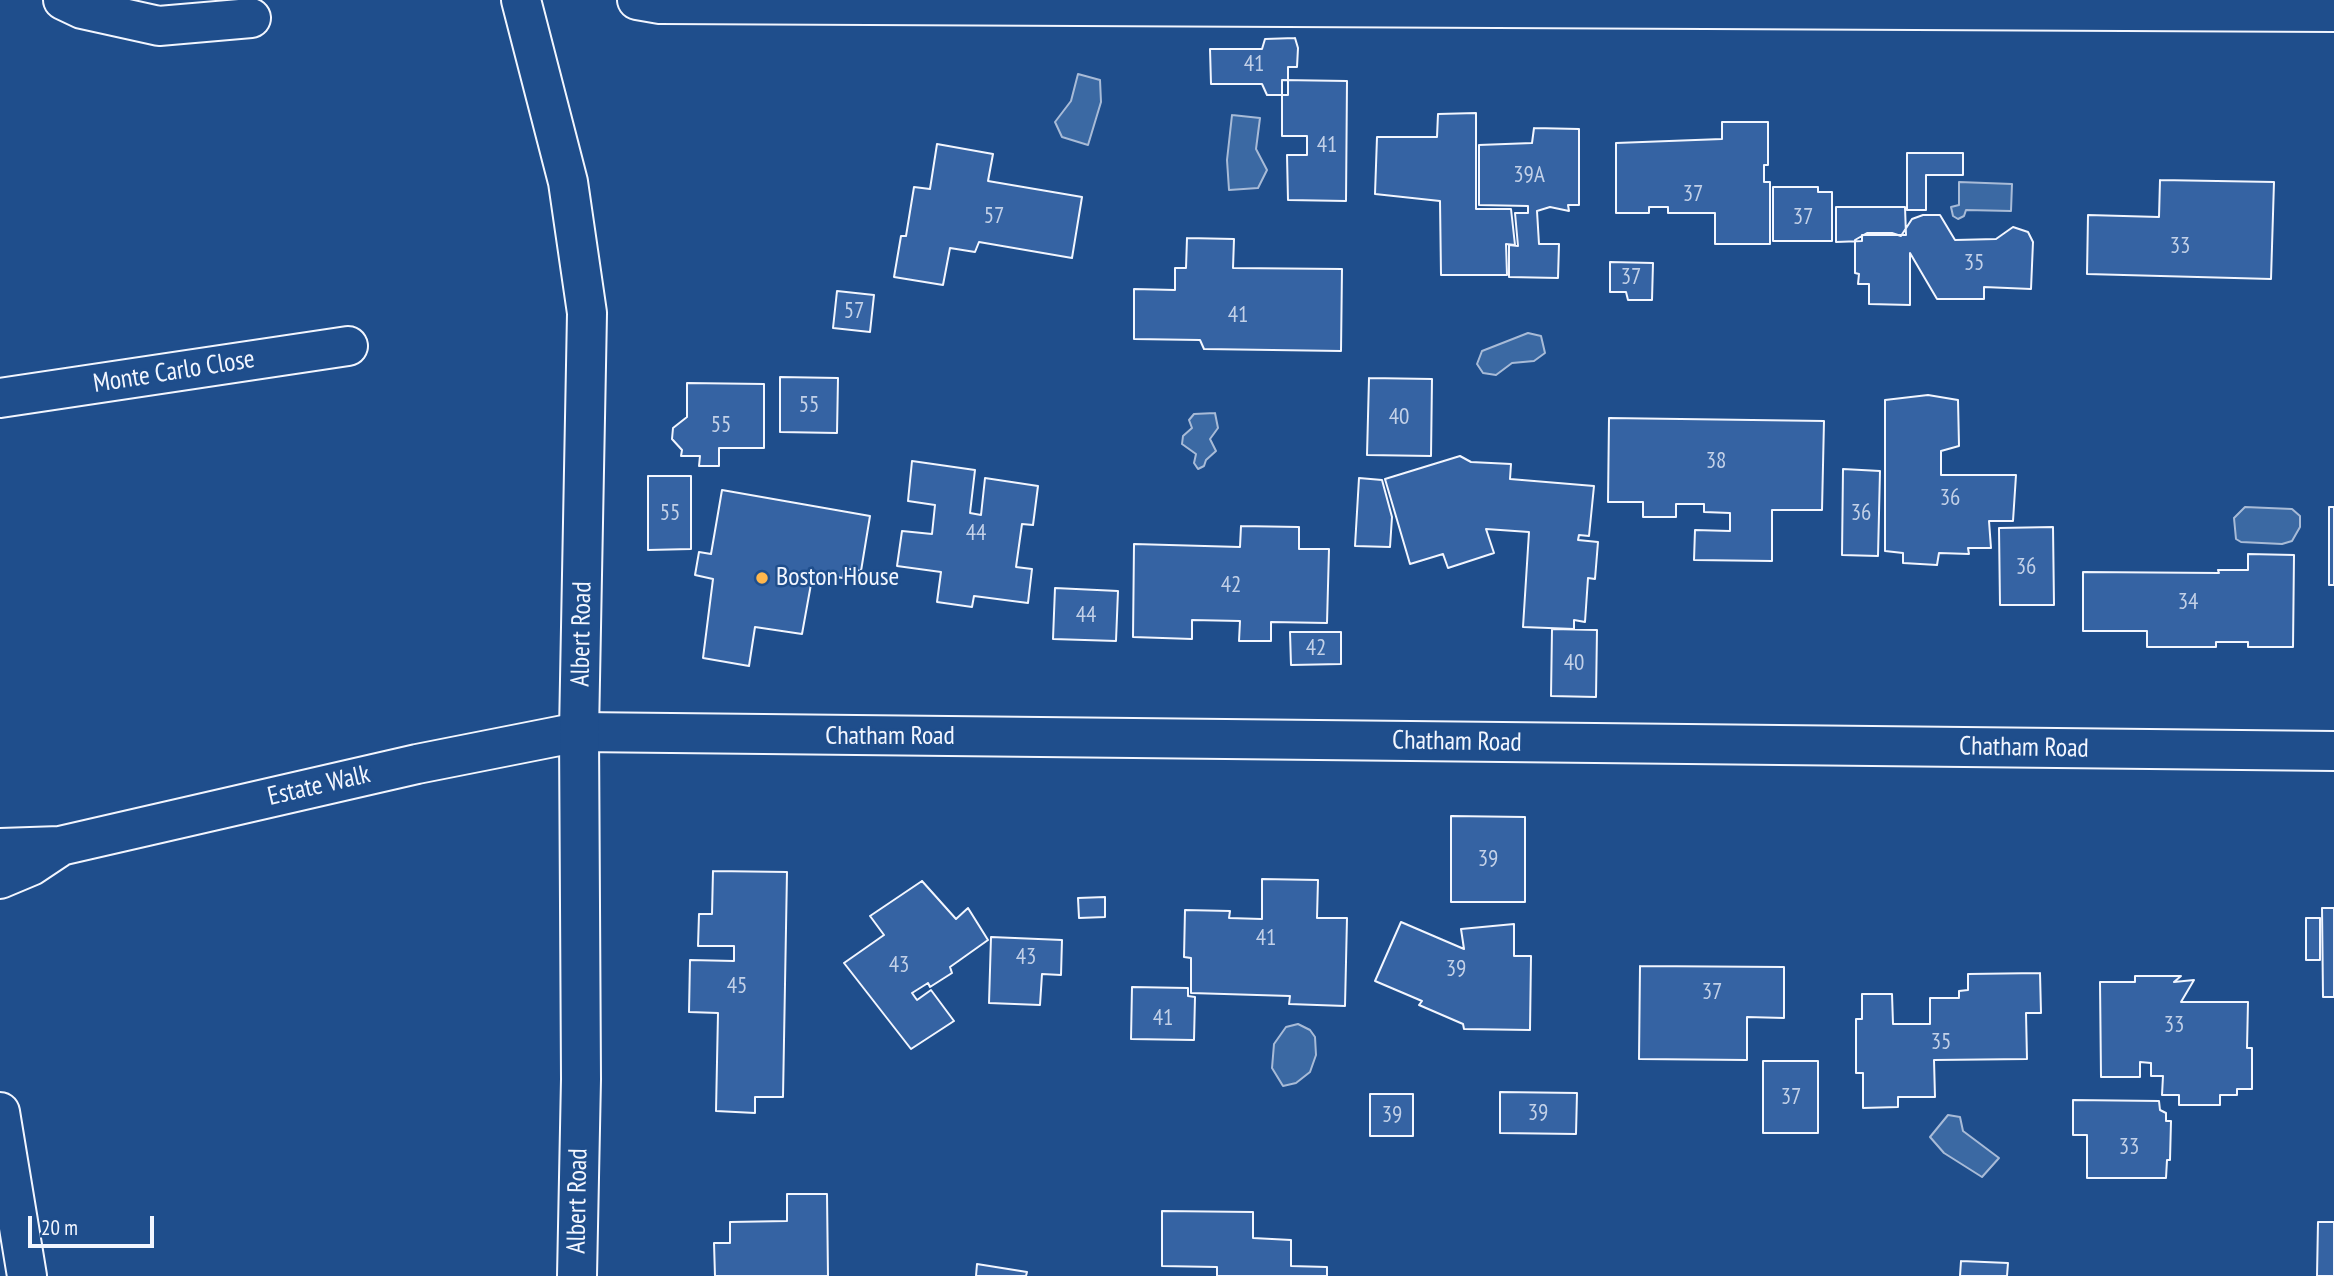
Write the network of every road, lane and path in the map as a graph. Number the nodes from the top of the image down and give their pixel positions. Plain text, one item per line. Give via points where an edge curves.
1 (63, 0) edge
2 (521, 0) edge
3 (637, 0) edge
4 (2334, 12) edge
5 (251, 18) dead end
6 (348, 346) dead end
7 (0, 398) edge
8 (579, 732) junction
9 (2334, 751) edge
10 (60, 846) junction
11 (0, 848) edge
12 (0, 879) edge
13 (0, 1112) edge
14 (27, 1276) edge
15 (577, 1276) edge

1 - 5 street via 82,9 159,26
2 - 8 street, Albert Road via 568,182 587,313
3 - 4 street via 660,4
6 - 7 street, Monte Carlo Close
8 - 9 street, Chatham Road
8 - 10 street, Estate Walk via 417,764
8 - 15 street, Albert Road
10 - 11 street, Estate Walk
10 - 12 street, Estate Walk via 31,866
13 - 14 street

